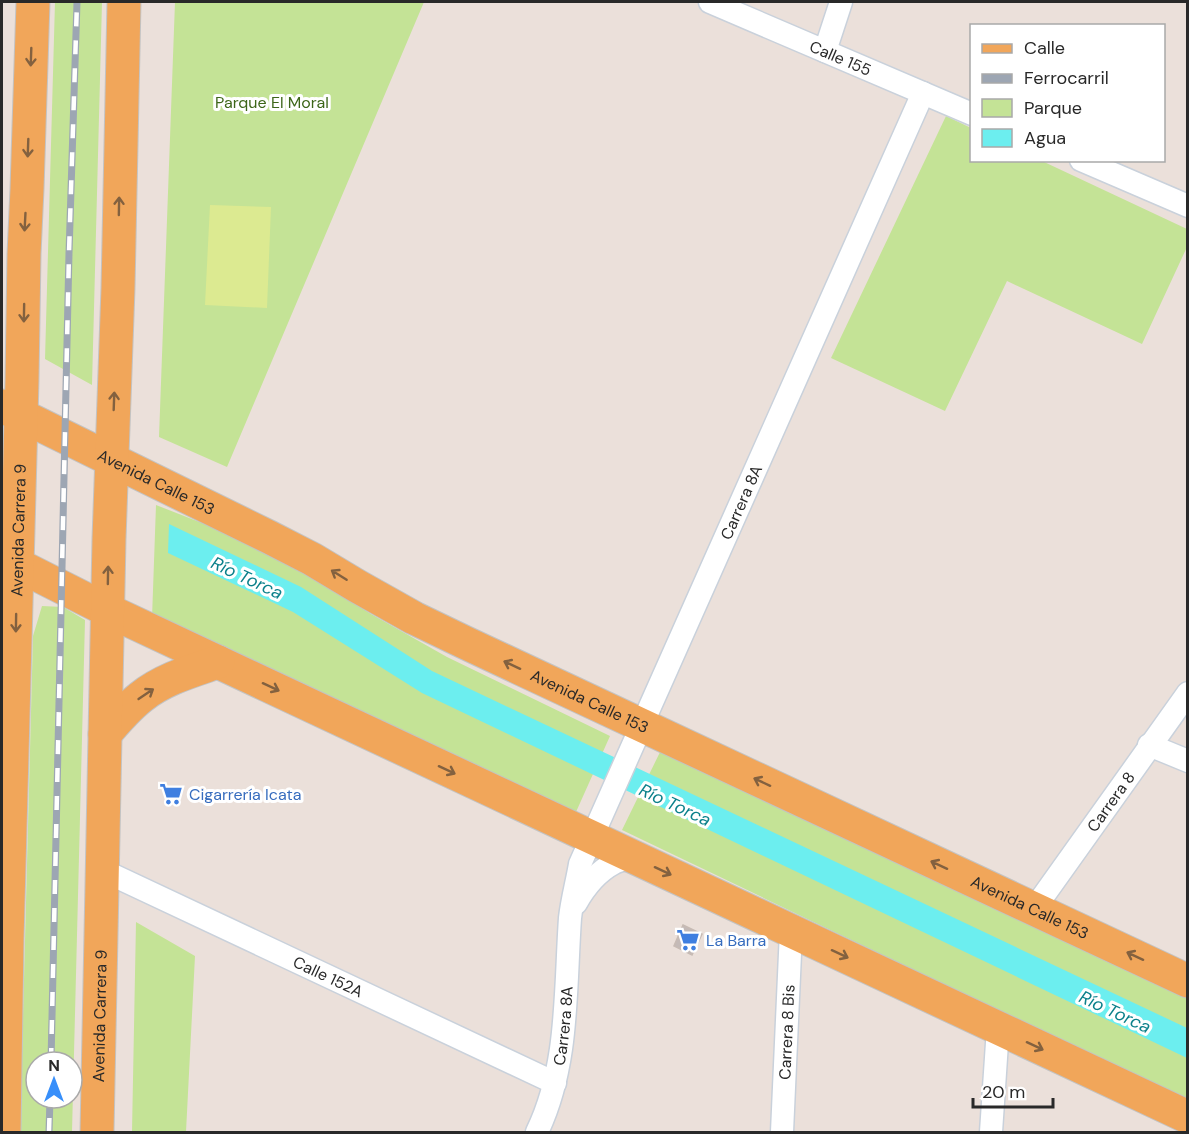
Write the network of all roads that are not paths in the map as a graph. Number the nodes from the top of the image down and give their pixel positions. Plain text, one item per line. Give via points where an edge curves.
1 (33, 2) edge
2 (124, 2) edge
3 (710, 2) edge
4 (841, 2) edge
5 (825, 51) junction
6 (923, 93) junction
7 (970, 113) edge
8 (1086, 162) edge
9 (1188, 206) edge
10 (24, 254) junction
11 (2, 285) edge
12 (14, 420) edge
13 (111, 472) junction
14 (9, 561) edge
15 (107, 610) junction
16 (218, 662) junction
17 (2, 671) edge
18 (1188, 693) edge
19 (14, 715) junction
20 (105, 734) junction
21 (636, 737) junction
22 (1149, 745) junction
23 (1188, 761) edge
24 (591, 837) junction
25 (633, 857) junction
26 (102, 870) junction
27 (1034, 909) junction
28 (570, 915) junction
29 (790, 931) junction
30 (4, 951) edge
31 (1188, 981) edge
32 (998, 1029) junction
33 (555, 1083) junction
34 (3, 1093) edge
35 (1188, 1118) edge
36 (4, 1132) edge
37 (98, 1132) edge
38 (537, 1132) edge
39 (782, 1132) edge
40 (991, 1132) edge

1 -> 10 main road, Avenida Carrera 9
13 -> 2 main road, Avenida Carrera 9
3 - 5 street, Calle 155
4 - 5 street
5 - 6 street, Calle 155
6 - 7 street, Calle 155
6 - 21 street, Carrera 8A
8 - 9 street
10 - 11 main road
10 -> 12 main road, Avenida Carrera 9
12 - 13 main road, Avenida Calle 153
12 - 14 main road, Avenida Carrera 9 via 19,494
15 -> 13 main road, Avenida Carrera 9
21 -> 13 main road, Avenida Calle 153 via 301,553
14 - 15 main road
14 -> 19 main road, Avenida Carrera 9
15 - 16 main road
15 - 20 main road, Avenida Carrera 9
20 -> 16 main road via 142,695 164,682
16 -> 24 main road
17 - 19 main road
18 - 22 street, Carrera 8
19 - 30 main road, Avenida Carrera 9
20 - 26 main road, Avenida Carrera 9
21 - 24 street, Carrera 8A
27 -> 21 main road, Avenida Calle 153
22 - 23 street
22 - 27 street, Carrera 8
24 - 25 main road
24 - 28 street, Carrera 8A via 580,864
25 - 28 street, Carrera 8A via 614,863 593,878
25 -> 29 main road
26 - 33 street, Calle 152A
26 - 37 main road, Avenida Carrera 9
31 -> 27 main road, Avenida Calle 153
28 - 33 street, Carrera 8A via 563,1042
29 -> 32 main road
29 - 39 street, Carrera 8 Bis
30 - 34 main road, Avenida Carrera 9
32 -> 35 main road
32 - 40 street
33 - 38 street, Carrera 8A
34 - 36 main road, Avenida Carrera 9

